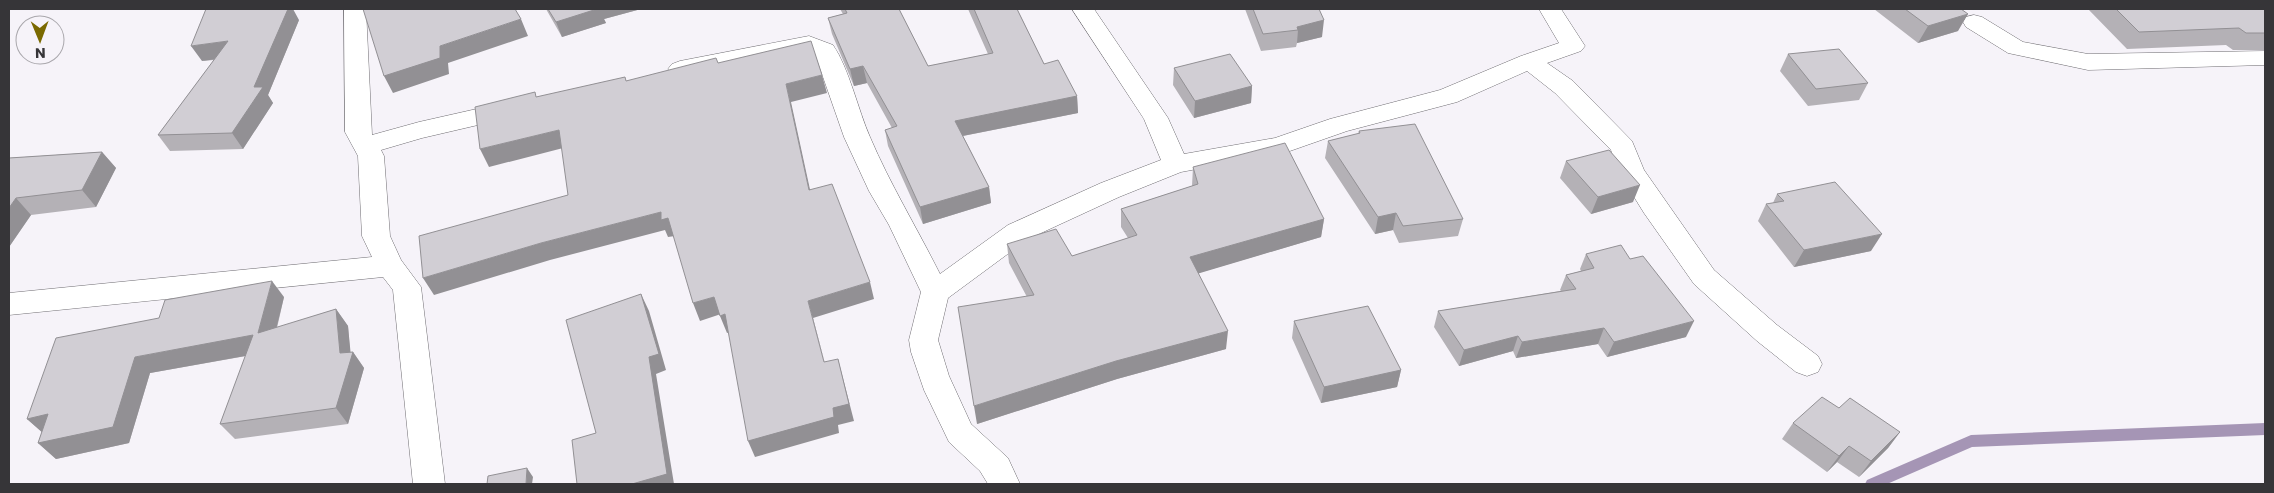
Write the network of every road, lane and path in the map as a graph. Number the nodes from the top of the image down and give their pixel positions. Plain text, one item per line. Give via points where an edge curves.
1 (355, 9) edge
2 (1083, 9) edge
3 (1550, 9) edge
4 (1974, 22) dead end
5 (2265, 58) edge
6 (1529, 61) junction
7 (656, 74) edge
8 (535, 103) edge
9 (365, 146) junction
10 (1176, 164) junction
11 (390, 266) junction
12 (935, 292) junction
13 (9, 304) edge
14 (1807, 364) dead end
15 (429, 484) edge
16 (1004, 484) edge

1 - 9 street via 358,132
2 - 10 street via 1156,118
3 - 6 street via 1573,46
4 - 5 street via 2016,48 2088,62
6 - 10 street via 1448,96 1339,125 1278,146
6 - 14 street via 1564,87 1623,147 1631,171 1704,277
7 - 12 street via 809,43 826,50 857,137
8 - 9 street
9 - 11 street via 371,156 376,236
10 - 12 street via 1018,232
11 - 13 street
11 - 15 street via 407,287
12 - 16 street via 923,343 940,391 960,433 986,455

